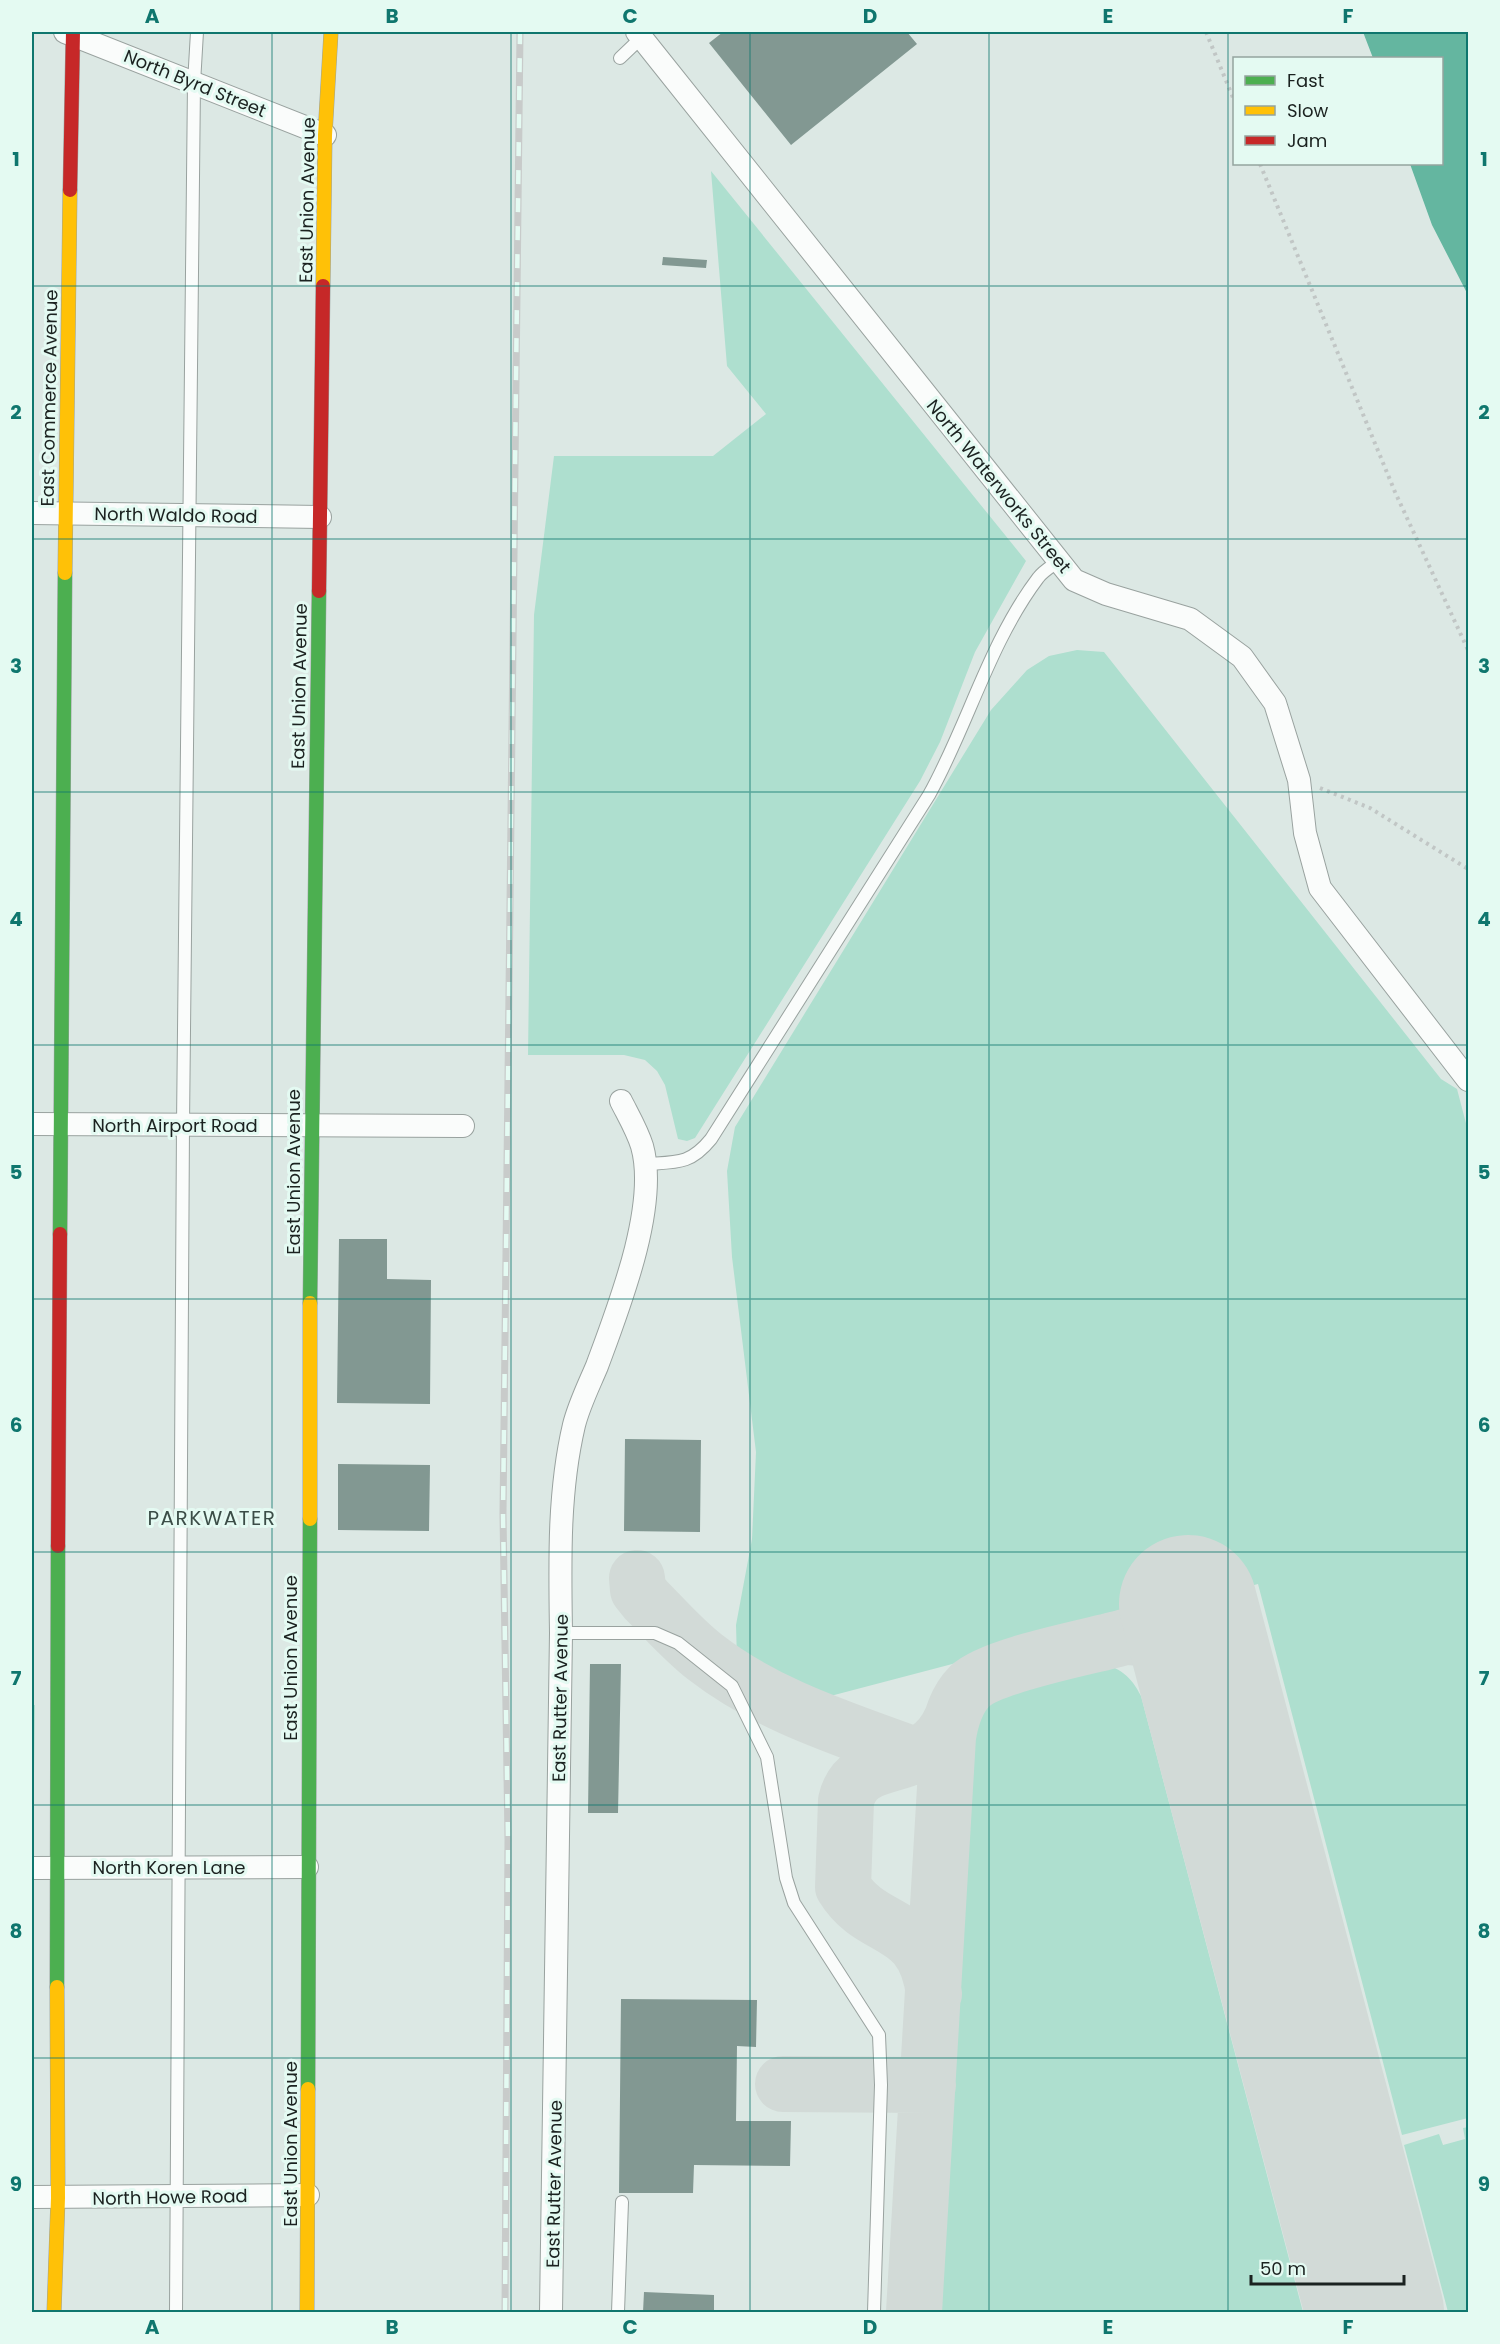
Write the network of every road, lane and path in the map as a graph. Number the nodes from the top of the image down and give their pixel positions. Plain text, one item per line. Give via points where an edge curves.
1 (70, 32) edge
2 (197, 32) edge
3 (331, 32) edge
4 (1206, 32) edge
5 (640, 34) edge
6 (620, 58) dead end
7 (194, 82) junction
8 (1233, 98) edge
9 (325, 135) junction
10 (1260, 165) edge
11 (32, 513) edge
12 (65, 513) junction
13 (189, 515) junction
14 (320, 516) junction
15 (1059, 561) junction
16 (1468, 650) edge
17 (1299, 780) junction
18 (1468, 869) edge
19 (1468, 1080) edge
20 (621, 1101) dead end
21 (32, 1124) edge
22 (61, 1124) junction
23 (183, 1125) junction
24 (311, 1125) junction
25 (463, 1126) dead end
26 (645, 1164) junction
27 (561, 1633) junction
28 (181, 1867) junction
29 (307, 1867) junction
30 (32, 1868) edge
31 (56, 1868) junction
32 (308, 2195) junction
33 (32, 2197) edge
34 (177, 2197) junction
35 (58, 2198) junction
36 (622, 2202) dead end
37 (54, 2313) edge
38 (176, 2313) edge
39 (307, 2313) edge
40 (551, 2313) edge
41 (618, 2313) edge
42 (874, 2313) edge

1 - 7 street, North Byrd Street
1 - 12 street, East Commerce Avenue
2 - 7 lane
3 - 9 street, East Union Avenue
4 - 8 path
5 - 6 lane
5 - 15 street, North Waterworks Street
7 - 9 street, North Byrd Street
7 - 13 lane
9 - 14 street, East Union Avenue
10 - 16 path via 1395,492
11 - 12 street, North Waldo Road
12 - 13 street, North Waldo Road
12 - 22 street, East Commerce Avenue
13 - 14 street, North Waldo Road
13 - 23 lane
14 - 24 street, East Union Avenue
15 - 17 street, North Waterworks Street via 1074,580 1106,594 1191,619 1242,657 1275,703
15 - 26 lane via 1033,586 994,655 929,795 711,1139 697,1155 684,1161
17 - 18 path via 1370,808
17 - 19 street, North Waterworks Street via 1305,833 1320,888
20 - 26 street, East Rutter Avenue via 635,1129
21 - 22 street, North Airport Road
22 - 23 street, North Airport Road
22 - 31 street, East Commerce Avenue
23 - 24 street, North Airport Road
23 - 28 lane
24 - 25 street, North Airport Road
24 - 29 street, East Union Avenue
26 - 27 street, East Rutter Avenue via 636,1252 574,1424 560,1531
27 - 40 street, East Rutter Avenue
27 - 42 lane via 656,1634 678,1643 732,1686 767,1757 786,1878 794,1903 879,2035
28 - 29 street, North Koren Lane
28 - 31 street, North Koren Lane
28 - 34 lane
29 - 32 street, East Union Avenue
30 - 31 street, North Koren Lane
31 - 35 street, East Commerce Avenue
32 - 34 street, North Howe Road
32 - 39 street, East Union Avenue
33 - 35 street, North Howe Road
34 - 35 street, North Howe Road
34 - 38 lane
35 - 37 street, East Commerce Avenue
36 - 41 lane

